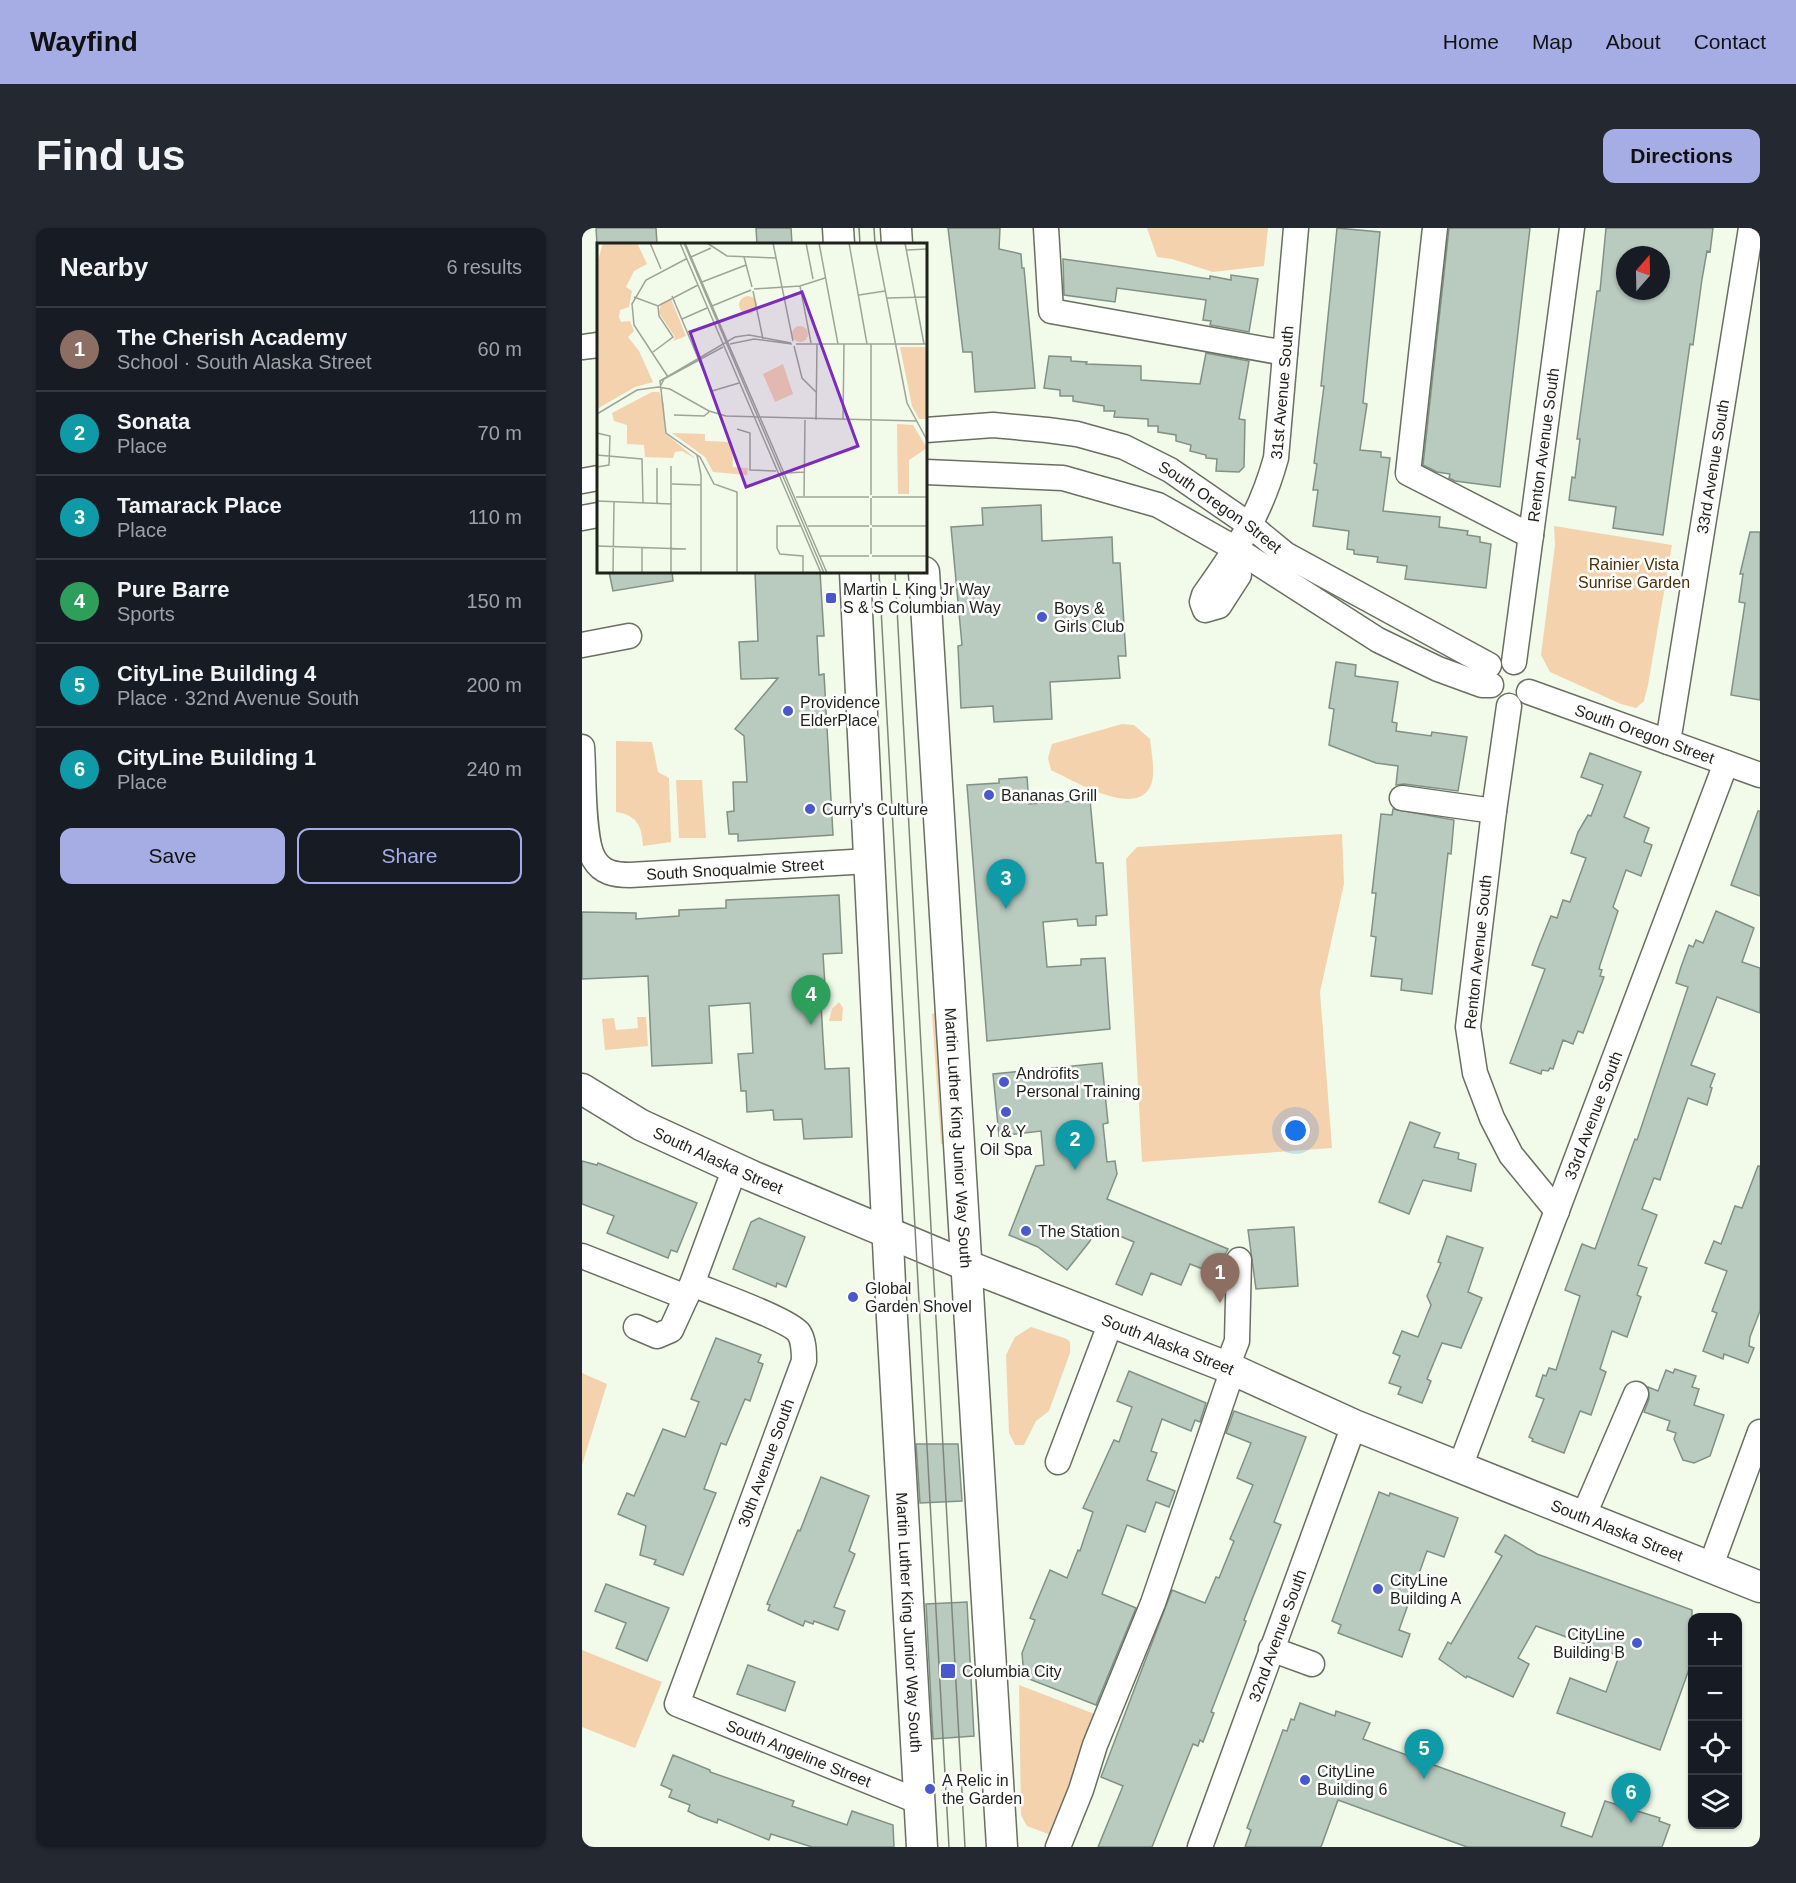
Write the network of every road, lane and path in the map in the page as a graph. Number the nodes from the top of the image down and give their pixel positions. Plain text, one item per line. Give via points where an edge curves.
1 (838, 228) edge
2 (896, 228) edge
3 (1046, 228) edge
4 (1296, 228) edge
5 (1435, 228) edge
6 (1572, 228) edge
7 (1751, 228) edge
8 (839, 243) edge
9 (897, 243) edge
10 (597, 345) edge
11 (582, 347) edge
12 (1285, 353) junction
13 (927, 430) edge
14 (927, 472) edge
15 (597, 478) edge
16 (582, 481) edge
17 (597, 515) edge
18 (582, 518) edge
19 (1251, 526) junction
20 (1531, 536) junction
21 (1236, 549) junction
22 (855, 573) edge
23 (924, 573) edge
24 (629, 636) dead end
25 (582, 645) edge
26 (1514, 662) junction
27 (1490, 675) junction
28 (1529, 692) junction
29 (1509, 706) junction
30 (1668, 742) junction
31 (582, 747) edge
32 (1726, 763) junction
33 (1760, 775) edge
34 (1402, 798) dead end
35 (1494, 811) junction
36 (869, 861) junction
37 (582, 1089) edge
38 (735, 1168) junction
39 (1557, 1211) junction
40 (888, 1232) junction
41 (582, 1256) edge
42 (1239, 1260) dead end
43 (968, 1266) junction
44 (689, 1291) junction
45 (1111, 1322) junction
46 (636, 1327) dead end
47 (1230, 1368) junction
48 (1636, 1394) dead end
49 (1354, 1425) junction
50 (1760, 1432) edge
51 (1058, 1462) dead end
52 (1460, 1467) junction
53 (1583, 1517) junction
54 (1710, 1568) junction
55 (1760, 1587) edge
56 (1271, 1649) junction
57 (1312, 1664) dead end
58 (677, 1704) joint
59 (920, 1802) junction
60 (922, 1847) edge
61 (1002, 1847) edge
62 (1058, 1847) edge
63 (1200, 1847) edge

1 - 8 main road
2 - 9 main road
3 - 12 street via 1051,311
4 - 12 street, 31st Avenue South
5 - 20 street via 1408,472
6 - 20 street, Renton Avenue South
7 - 30 street, 33rd Avenue South
10 - 11 street
12 - 19 street, 31st Avenue South via 1276,458
13 - 19 street, South Oregon Street via 993,425 1077,434 1124,447 1170,470
14 - 21 street, South Oregon Street via 1063,478 1158,505
15 - 16 street
17 - 18 street
19 - 21 street, 31st Avenue South
19 - 27 street, South Oregon Street via 1285,554
20 - 26 street, Renton Avenue South
21 - 27 street, South Oregon Street via 1378,640 1482,685
22 - 36 main road, Martin Luther King Junior Way South
23 - 43 main road, Martin Luther King Junior Way South
24 - 25 street
26 - 27 street via 1500,658
26 - 28 street
27 - 29 street via 1494,696
28 - 29 street via 1523,703
28 - 30 street, South Oregon Street
29 - 35 street, Renton Avenue South
30 - 32 street, South Oregon Street
31 - 36 street, South Snoqualmie Street via 589,850 601,868 611,874
32 - 33 street, South Oregon Street
32 - 39 street, 33rd Avenue South
34 - 35 street
35 - 39 street, Renton Avenue South via 1468,1028 1475,1073 1511,1155
36 - 40 main road, Martin Luther King Junior Way South
37 - 38 main road, South Alaska Street via 641,1125
38 - 40 main road, South Alaska Street
38 - 44 street
39 - 52 street, 33rd Avenue South
40 - 43 main road, South Alaska Street
40 - 59 main road, Martin Luther King Junior Way South
41 - 44 street
42 - 47 street via 1237,1341
43 - 45 main road, South Alaska Street
43 - 61 main road, Martin Luther King Junior Way South
44 - 46 street via 671,1330 657,1335
44 - 58 street, 30th Avenue South via 784,1323 799,1332 804,1361
45 - 47 main road, South Alaska Street
45 - 51 street
47 - 49 main road, South Alaska Street
47 - 62 street via 1153,1603
48 - 53 street
49 - 52 main road, South Alaska Street
49 - 56 street, 32nd Avenue South
50 - 54 street
52 - 53 main road, South Alaska Street
53 - 54 main road, South Alaska Street
54 - 55 main road, South Alaska Street
56 - 57 street
56 - 63 street, 32nd Avenue South
58 - 59 street, South Angeline Street
59 - 60 main road, Martin Luther King Junior Way South

